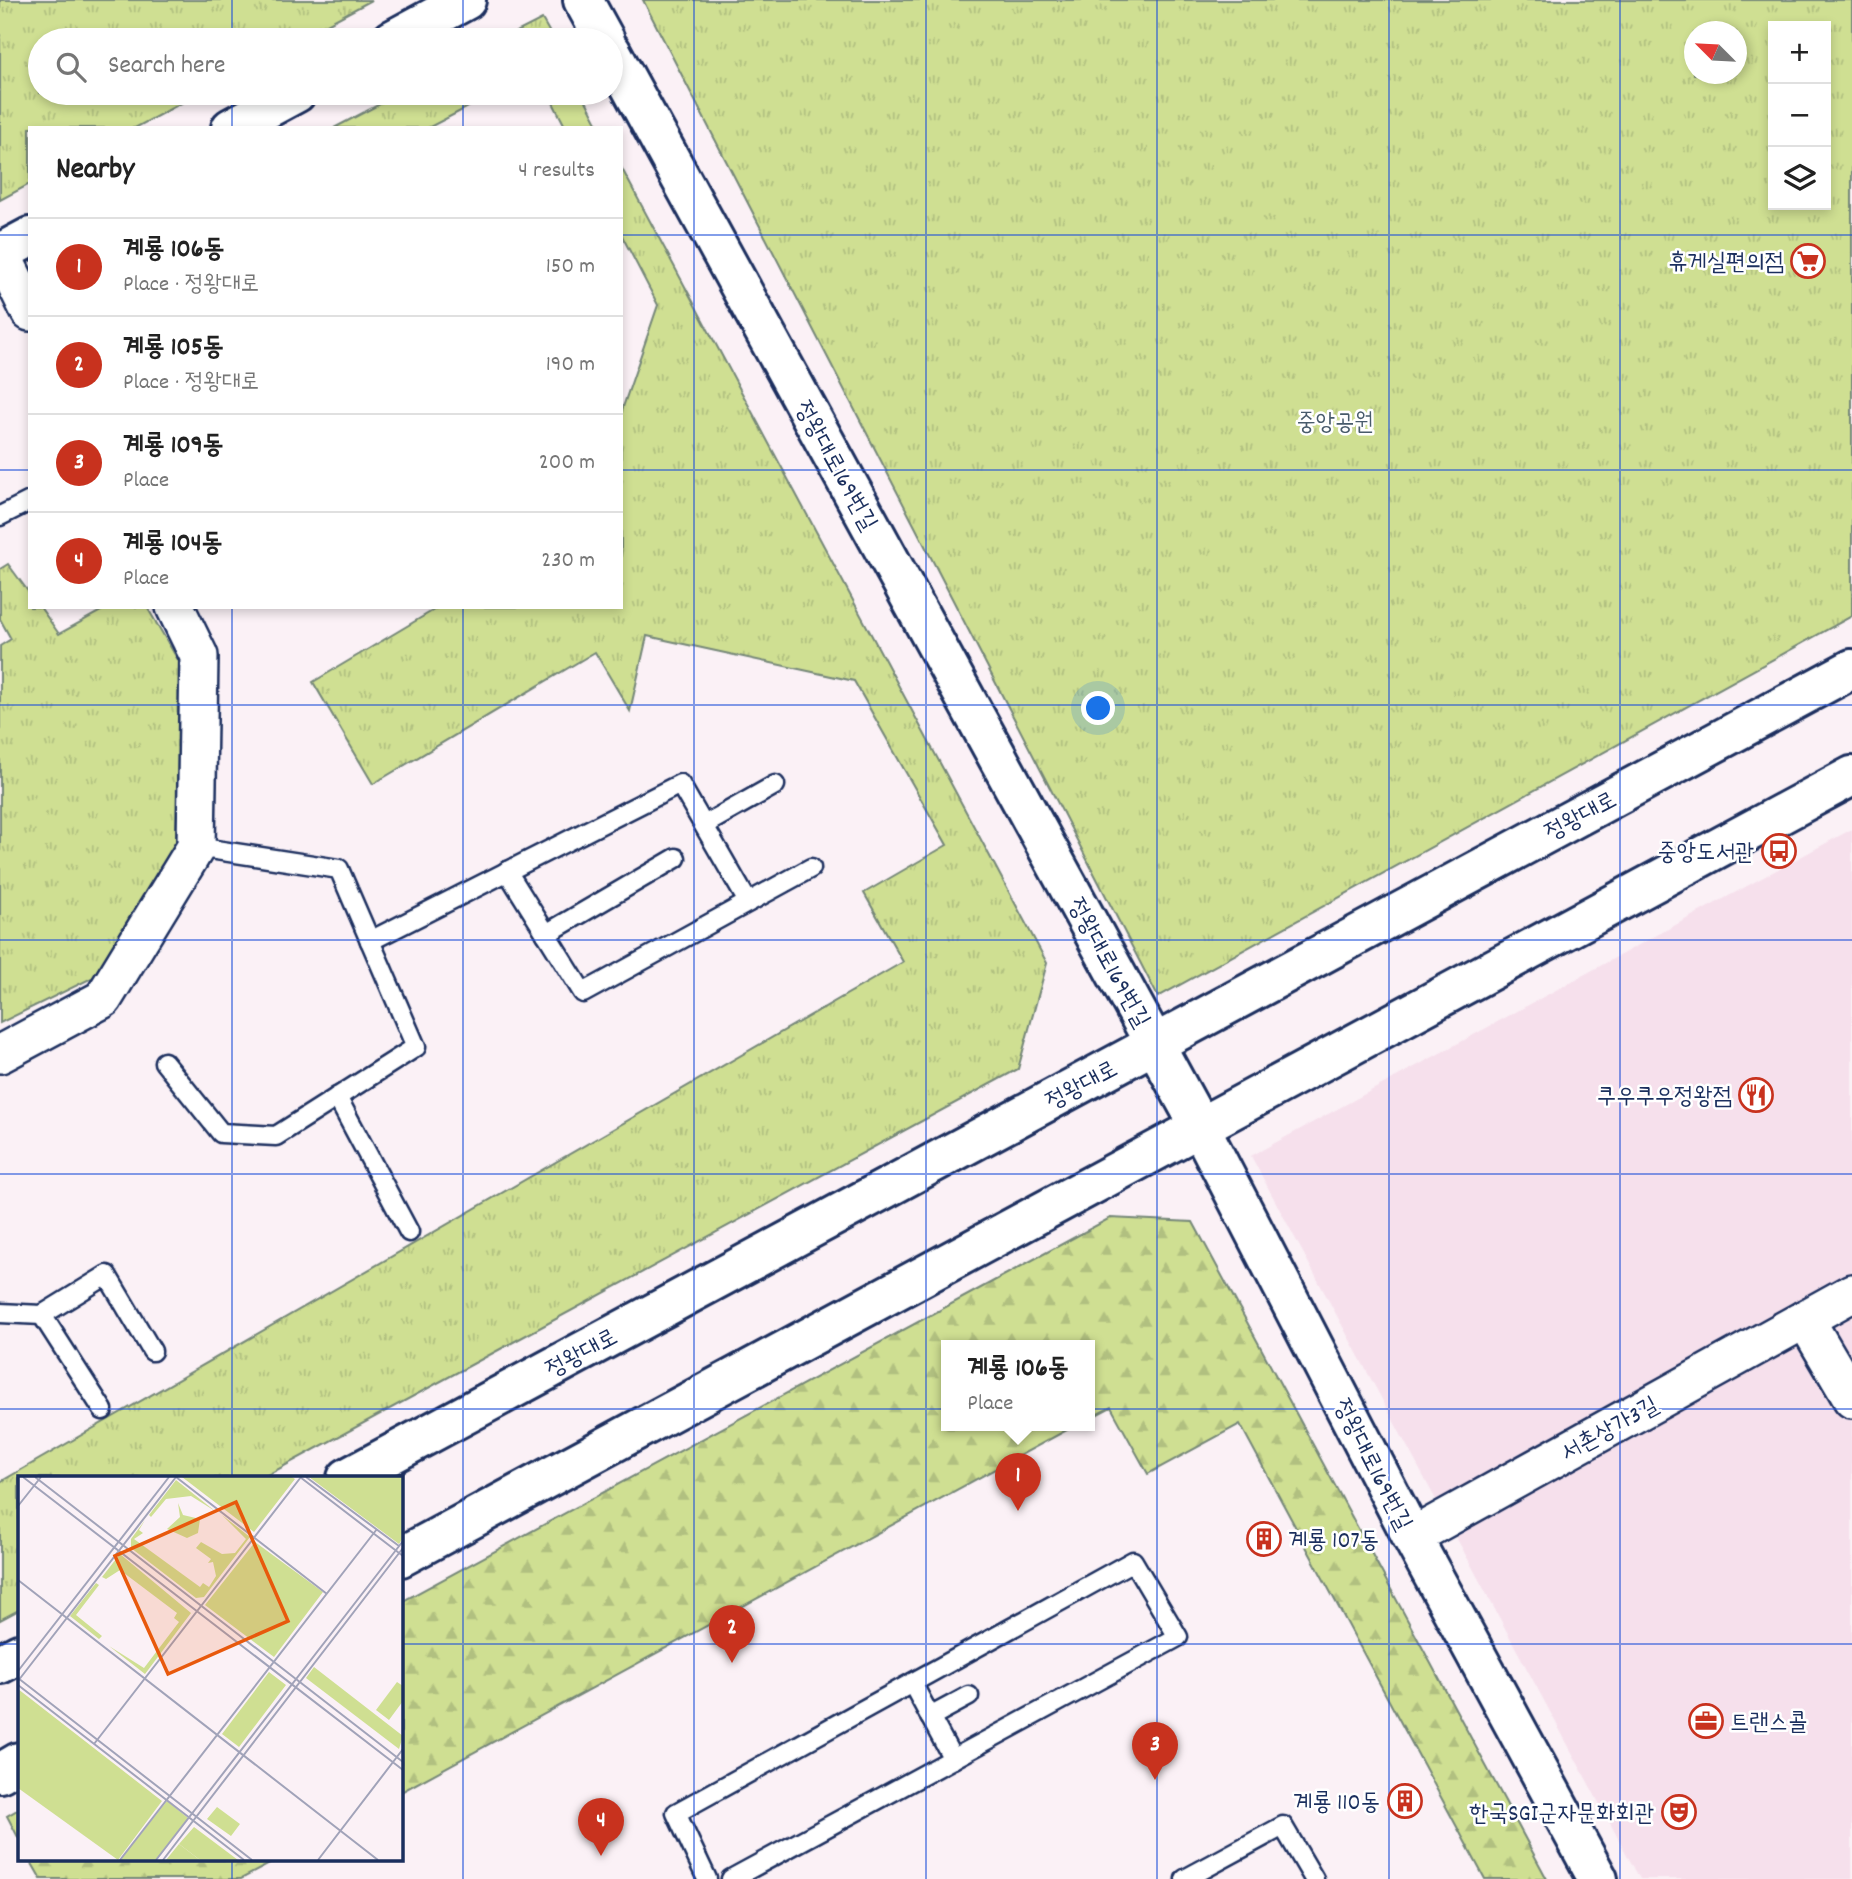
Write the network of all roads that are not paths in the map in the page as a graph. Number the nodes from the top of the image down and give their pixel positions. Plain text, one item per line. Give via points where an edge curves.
1 (467, 0) edge
2 (583, 0) edge
3 (414, 28) edge
4 (598, 28) edge
5 (623, 73) edge
6 (274, 105) edge
7 (235, 126) edge
8 (8, 248) edge
9 (28, 306) edge
10 (28, 502) edge
11 (0, 516) edge
12 (176, 609) edge
13 (1852, 669) edge
14 (1852, 776) edge
15 (775, 785) dead end
16 (704, 825) junction
17 (196, 847) junction
18 (676, 858) dead end
19 (811, 868) dead end
20 (507, 871) junction
21 (748, 902) junction
22 (546, 934) junction
23 (370, 941) junction
24 (1154, 1044) junction
25 (0, 1054) edge
26 (164, 1062) dead end
27 (337, 1097) junction
28 (1199, 1127) junction
29 (409, 1232) dead end
30 (1852, 1293) edge
31 (0, 1312) edge
32 (41, 1315) junction
33 (1805, 1319) junction
34 (152, 1351) dead end
35 (1852, 1399) edge
36 (103, 1410) dead end
37 (350, 1476) edge
38 (1412, 1537) junction
39 (402, 1556) edge
40 (912, 1683) junction
41 (969, 1696) dead end
42 (930, 1717) junction
43 (953, 1759) junction
44 (18, 1763) edge
45 (0, 1773) edge
46 (707, 1879) edge
47 (731, 1879) edge
48 (1185, 1879) edge
49 (1314, 1879) edge
50 (1598, 1879) edge

1 - 3 street
2 - 4 street
5 - 24 street, 정왕대로169번길
6 - 7 street
8 - 9 street
10 - 11 lane
12 - 17 street via 199,656
13 - 24 street, 정왕대로
14 - 28 street
15 - 16 lane
16 - 20 lane via 680,784
16 - 21 lane
17 - 23 lane via 339,869
17 - 25 street via 103,999
18 - 22 lane
19 - 21 lane
20 - 22 lane
20 - 23 lane
21 - 22 lane via 583,993
23 - 27 lane via 416,1047
24 - 28 street, 정왕대로169번길
24 - 37 street, 정왕대로
26 - 27 lane via 221,1133 276,1136
27 - 29 lane
28 - 38 street, 정왕대로169번길
28 - 39 street
30 - 33 street, 서촌상가3길
31 - 32 lane
32 - 34 lane via 107,1275
32 - 36 lane
33 - 35 street
33 - 38 street, 서촌상가3길
38 - 50 street, 정왕대로169번길
40 - 42 lane
40 - 43 lane via 1133,1561 1178,1637
40 - 46 lane via 676,1813
41 - 42 lane
42 - 43 lane
43 - 47 lane
44 - 45 street
48 - 49 lane via 1283,1826

